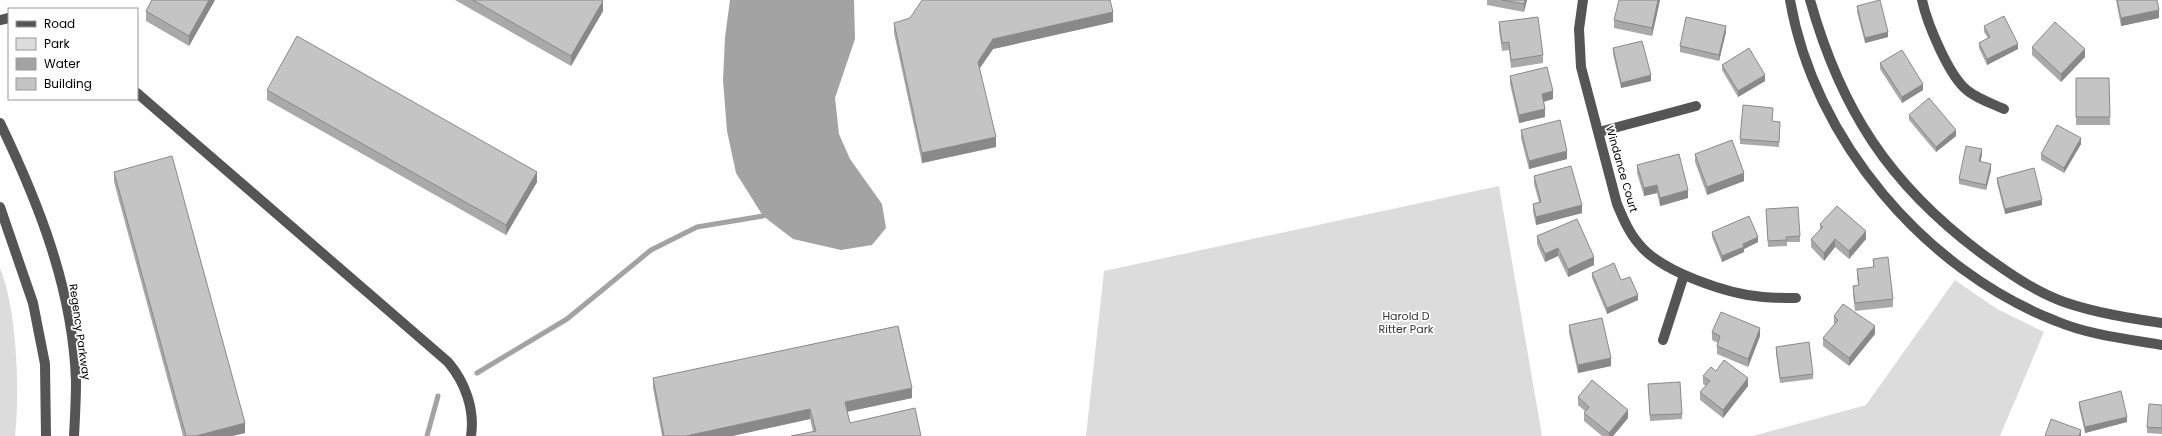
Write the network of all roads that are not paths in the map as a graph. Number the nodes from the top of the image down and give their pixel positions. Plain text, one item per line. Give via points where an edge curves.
1 (1584, 0) edge
2 (1790, 0) edge
3 (1810, 0) edge
4 (1922, 0) edge
5 (138, 94) edge
6 (1696, 106) dead end
7 (2004, 109) dead end
8 (0, 123) edge
9 (1599, 132) junction
10 (0, 207) edge
11 (1684, 275) junction
12 (1796, 298) dead end
13 (2162, 323) edge
14 (1662, 340) dead end
15 (2162, 344) edge
16 (46, 436) edge
17 (74, 436) edge
18 (471, 436) edge

1 - 9 street, Windance Court via 1579,23 1581,67
2 - 15 street via 1799,39 1813,78 1845,142 1888,200 1934,247 1989,289 2057,322 2116,338
3 - 13 street via 1833,71 1858,119 1888,165 1949,229 2018,280 2064,302 2120,317
4 - 7 street via 1931,30 1958,79 1968,91
5 - 18 street via 448,362 468,397 472,414
6 - 9 street
8 - 17 street, Regency Parkway via 46,229 64,293 76,380
9 - 11 street, Windance Court via 1617,204 1632,235 1654,259
10 - 16 street via 34,303 45,364
11 - 12 street, Windance Court via 1736,292 1762,297
11 - 14 street

